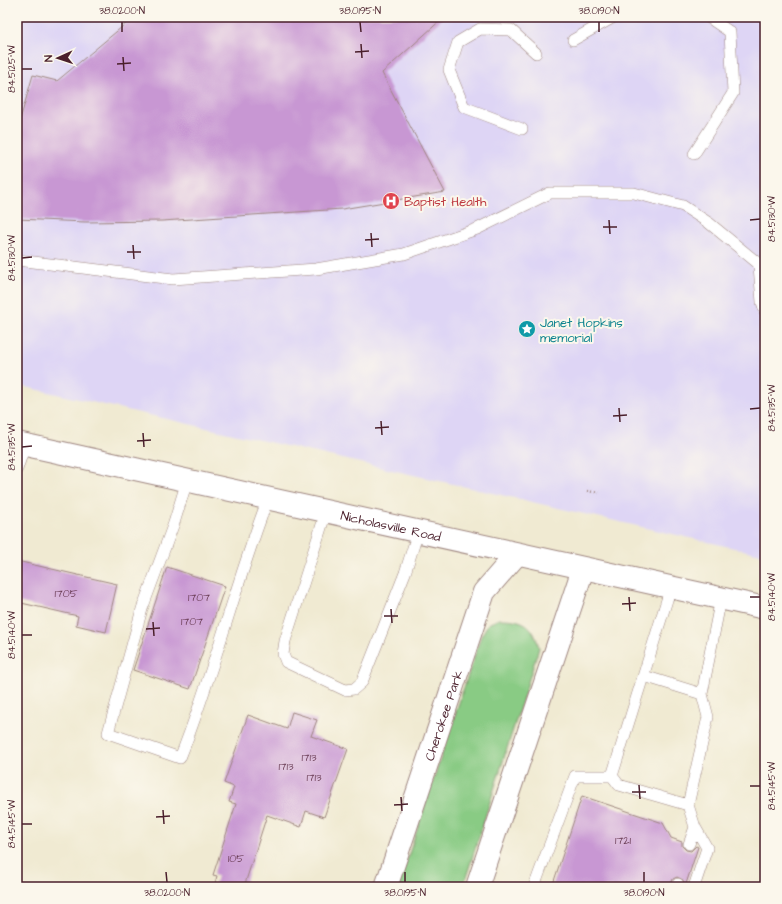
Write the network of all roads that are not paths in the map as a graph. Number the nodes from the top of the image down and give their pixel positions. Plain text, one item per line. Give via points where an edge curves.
1 (614, 17) edge
2 (708, 17) edge
3 (573, 40) dead end
4 (536, 53) dead end
5 (522, 129) dead end
6 (694, 154) dead end
7 (17, 260) edge
8 (762, 268) edge
9 (765, 311) edge
10 (21, 444) edge
11 (17, 469) edge
12 (187, 481) junction
13 (268, 499) junction
14 (326, 512) junction
15 (418, 532) junction
16 (517, 554) junction
17 (583, 569) junction
18 (671, 588) junction
19 (721, 598) junction
20 (765, 608) edge
21 (644, 676) junction
22 (702, 694) junction
23 (612, 776) junction
24 (688, 805) junction
25 (695, 827) junction
26 (689, 844) dead end
27 (386, 887) edge
28 (477, 887) edge
29 (534, 887) edge
30 (694, 887) edge

1 - 3 lane
2 - 6 lane via 730,32 732,93
4 - 5 lane via 511,30 480,29 458,42 449,70 464,107
7 - 8 lane via 173,279 316,269 404,254 477,230 550,193 634,193 683,206 709,223
8 - 9 lane via 762,302
10 - 11 lane
10 - 12 main road, Nicholasville Road
12 - 13 main road, Nicholasville Road
12 - 13 lane via 142,609 108,733 180,758 197,716 252,540
13 - 14 main road, Nicholasville Road
14 - 15 main road, Nicholasville Road
14 - 15 lane via 283,654 286,662 345,690 354,689 362,682 405,573
15 - 16 main road, Nicholasville Road
16 - 17 main road, Nicholasville Road
16 - 27 main road, Cherokee Park via 484,592
17 - 18 main road, Nicholasville Road
17 - 28 main road
18 - 19 main road, Nicholasville Road
18 - 21 lane
19 - 20 main road, Nicholasville Road
19 - 22 lane
21 - 22 lane
21 - 23 lane
22 - 24 lane via 708,716
23 - 24 lane via 619,785
23 - 29 lane via 576,776
24 - 25 lane
25 - 26 lane
25 - 30 lane via 707,848

